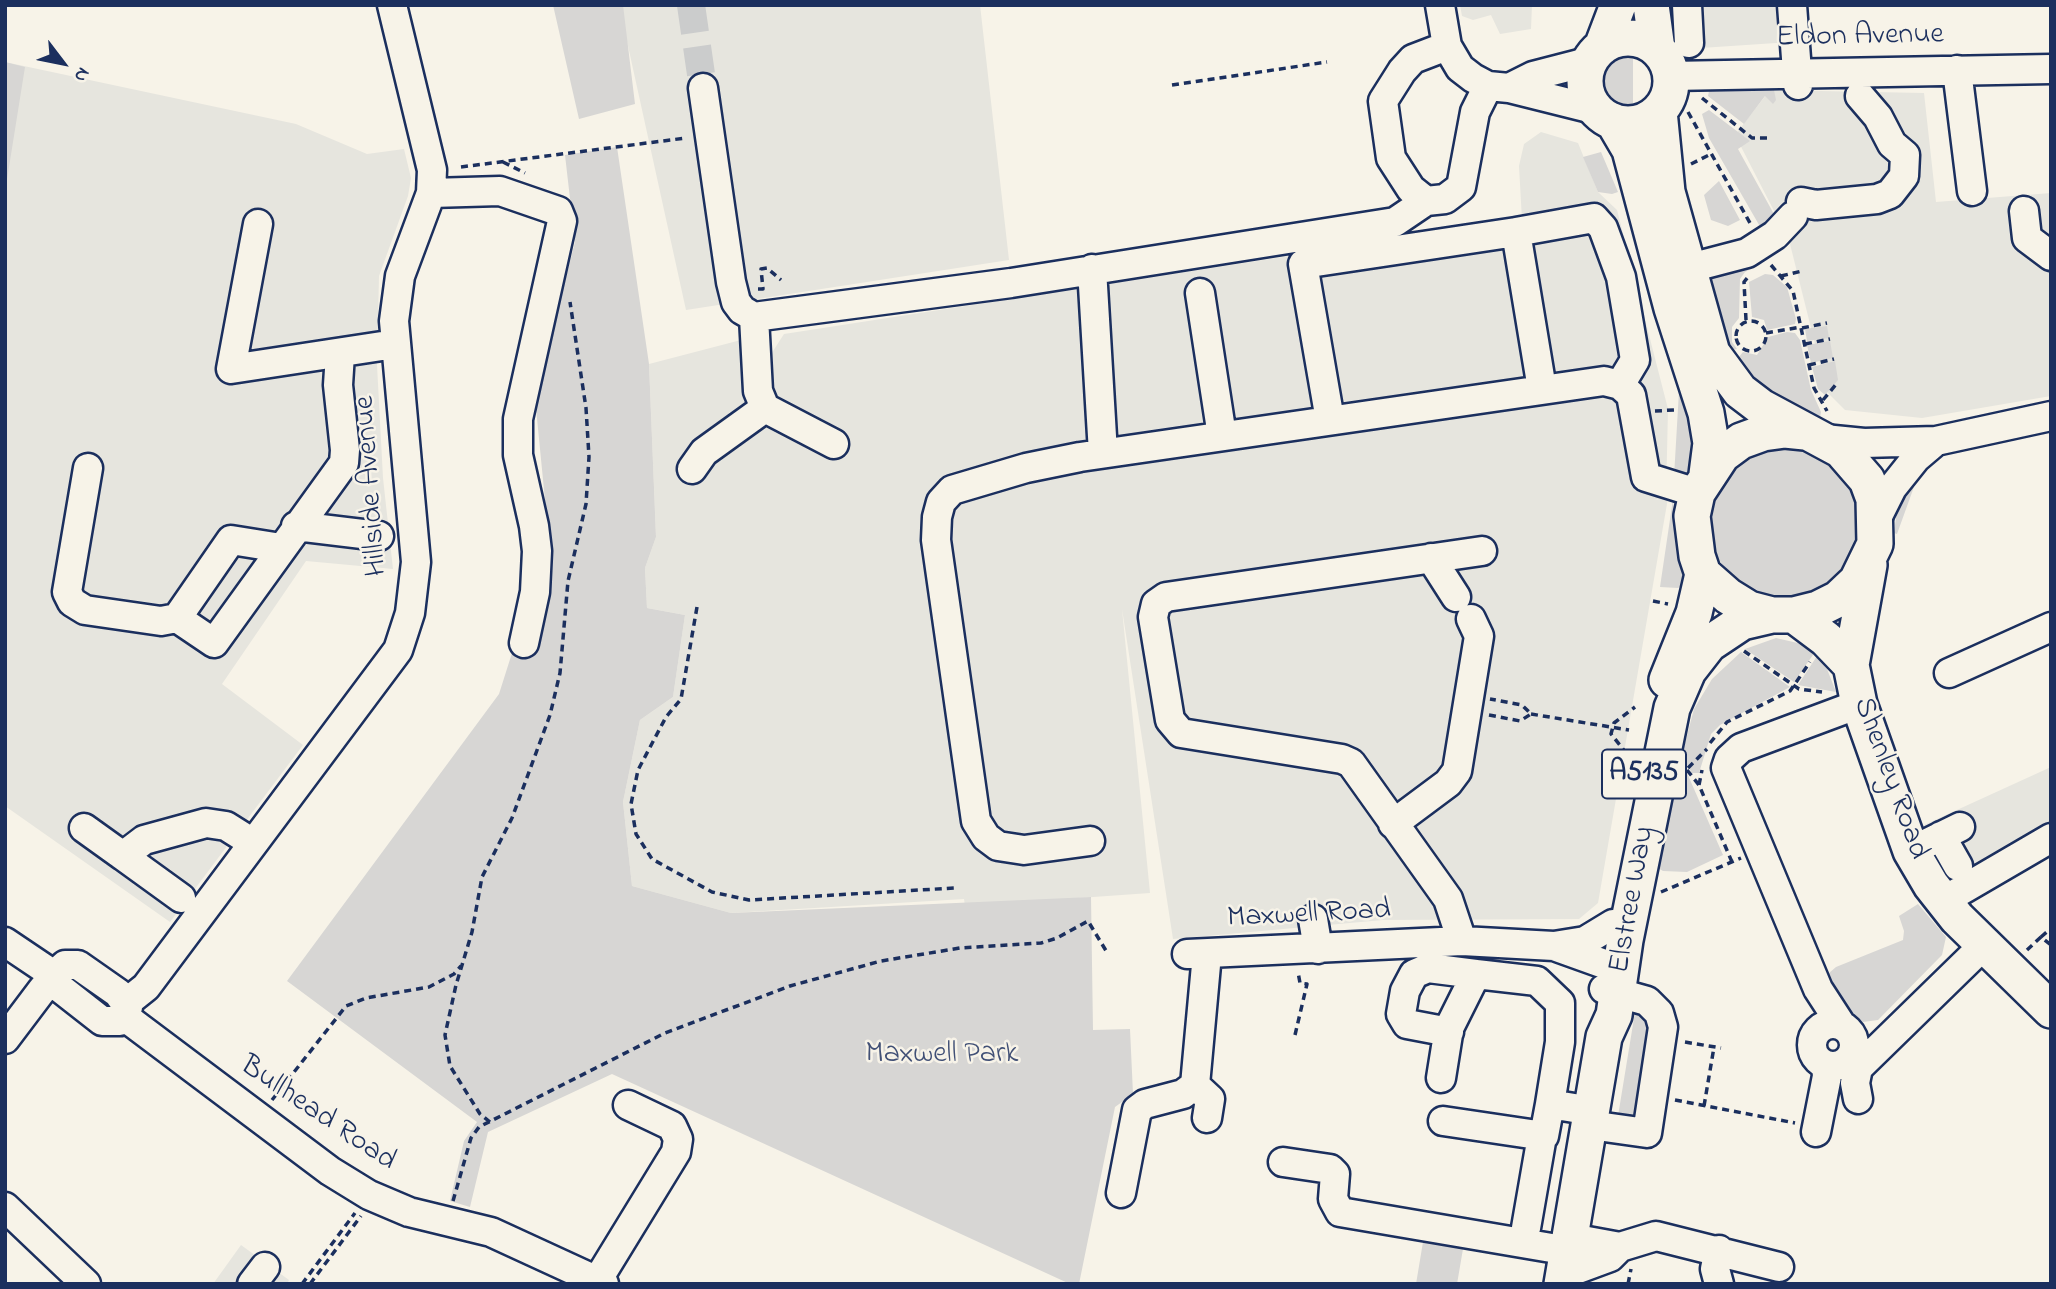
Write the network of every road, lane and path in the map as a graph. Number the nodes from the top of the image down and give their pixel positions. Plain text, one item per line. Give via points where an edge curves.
1 (392, 5) edge
2 (1618, 5) edge
3 (1651, 5) edge
4 (1687, 5) edge
5 (1792, 5) edge
6 (1446, 6) edge
7 (1447, 46) junction
8 (1596, 54) junction
9 (1327, 62) dead end
10 (1679, 66) junction
11 (2051, 69) edge
12 (1957, 70) junction
13 (1798, 78) junction
14 (1172, 85) dead end
15 (1498, 87) junction
16 (703, 88) tunnel mouth
17 (1860, 96) dead end
18 (1673, 112) junction
19 (1605, 116) junction
20 (690, 137) dead end
21 (1768, 138) dead end
22 (1711, 154) junction
23 (1685, 167) dead end
24 (432, 182) junction
25 (1972, 191) dead end
26 (1419, 195) junction
27 (2024, 211) dead end
28 (258, 224) dead end
29 (1516, 232) junction
30 (1755, 232) dead end
31 (1766, 253) dead end
32 (2051, 256) edge
33 (755, 265) dead end
34 (1771, 265) junction
35 (1764, 267) dead end
36 (761, 269) junction
37 (1092, 269) junction
38 (1686, 269) junction
39 (1802, 271) dead end
40 (756, 273) dead end
41 (1750, 274) dead end
42 (1781, 276) junction
43 (781, 280) dead end
44 (1200, 293) dead end
45 (754, 317) junction
46 (1746, 321) junction
47 (1827, 323) dead end
48 (1801, 328) junction
49 (1766, 333) junction
50 (1830, 339) dead end
51 (395, 344) junction
52 (1804, 344) junction
53 (340, 354) junction
54 (1834, 359) dead end
55 (1808, 365) junction
56 (1838, 382) dead end
57 (1620, 385) junction
58 (1542, 389) junction
59 (1823, 400) junction
60 (765, 408) junction
61 (2051, 415) edge
62 (1330, 420) junction
63 (1820, 431) junction
64 (1222, 436) junction
65 (1936, 441) junction
66 (834, 444) dead end
67 (1103, 453) junction
68 (88, 468) dead end
69 (692, 469) dead end
70 (1702, 483) junction
71 (1877, 518) junction
72 (379, 536) dead end
73 (288, 537) junction
74 (1482, 551) dead end
75 (1431, 558) junction
76 (1870, 559) junction
77 (1703, 574) junction
78 (697, 607) dead end
79 (1783, 615) junction
80 (177, 618) junction
81 (2051, 627) edge
82 (524, 643) dead end
83 (1739, 648) dead end
84 (1812, 660) dead end
85 (1851, 665) junction
86 (1949, 673) dead end
87 (1794, 686) junction
88 (1468, 704) junction
89 (1838, 704) junction
90 (1635, 707) dead end
91 (1531, 714) junction
92 (1613, 727) junction
93 (1629, 730) dead end
94 (1627, 754) dead end
95 (1393, 824) junction
96 (85, 828) dead end
97 (1937, 838) junction
98 (2051, 838) edge
99 (1090, 841) dead end
100 (253, 843) junction
101 (1758, 850) junction
102 (123, 856) junction
103 (1732, 862) junction
104 (1958, 866) dead end
105 (954, 888) dead end
106 (1649, 897) dead end
107 (181, 898) dead end
108 (1943, 901) junction
109 (1313, 919) dead end
110 (1613, 924) junction
111 (2048, 931) dead end
112 (2041, 937) dead end
113 (5, 942) edge
114 (1462, 942) junction
115 (1981, 942) junction
116 (1554, 946) junction
117 (1108, 954) dead end
118 (1332, 955) junction
119 (463, 964) dead end
120 (1290, 973) dead end
121 (1476, 974) junction
122 (54, 975) junction
123 (1307, 977) dead end
124 (1612, 979) junction
125 (1307, 984) junction
126 (1818, 989) junction
127 (2047, 1000) edge
128 (126, 1010) junction
129 (1449, 1032) junction
130 (1295, 1035) dead end
131 (1662, 1038) junction
132 (5, 1039) edge
133 (1714, 1047) junction
134 (1721, 1048) dead end
135 (1843, 1053) junction
136 (1441, 1078) dead end
137 (1195, 1085) junction
138 (1653, 1096) junction
139 (1550, 1104) junction
140 (628, 1105) dead end
141 (1704, 1106) junction
142 (258, 1118) junction
143 (1207, 1118) dead end
144 (1591, 1118) junction
145 (1443, 1121) dead end
146 (1806, 1128) joint
147 (1542, 1136) junction
148 (1283, 1162) dead end
149 (1121, 1193) dead end
150 (372, 1196) junction
151 (5, 1207) edge
152 (447, 1222) junction
153 (1526, 1228) dead end
154 (1719, 1251) junction
155 (1566, 1262) edge
156 (1779, 1266) dead end
157 (601, 1282) edge
158 (86, 1284) edge
159 (302, 1284) edge
160 (310, 1284) edge
161 (1719, 1284) edge

1 - 24 street
2 - 8 main road
3 - 10 main road
4 - 10 street
5 - 13 street
6 - 7 street
7 - 15 street via 1460,68
7 - 26 street via 1413,59 1393,85 1404,113
8 - 10 main road via 1615,40 1630,38 1644,41
8 - 15 street
8 - 19 main road via 1586,82 1591,102
9 - 14 path
10 - 13 street, Eldon Avenue
10 - 18 main road via 1669,95
10 - 21 path via 1752,138
11 - 12 street, Eldon Avenue
12 - 13 street, Eldon Avenue
12 - 25 street
15 - 19 street
15 - 26 street via 1475,112 1461,187 1445,199
16 - 45 street via 730,282 736,302
17 - 38 street via 1890,110 1906,133 1904,176 1884,197 1797,209 1776,235 1747,253
18 - 19 main road via 1636,124
18 - 22 path
18 - 38 main road via 1667,192
19 - 70 main road via 1630,150 1672,308 1706,413 1711,443
20 - 24 path
22 - 23 path
22 - 30 path
24 - 51 street, Hillside Avenue via 400,276
24 - 82 street via 500,191 558,211 562,220 518,419 518,455 537,551 535,592
26 - 37 street via 1404,218 1378,226
27 - 32 street via 2027,238
28 - 53 street via 231,369
29 - 57 street via 1594,218 1604,228 1621,277 1635,360
29 - 58 street
29 - 62 street via 1303,264
31 - 34 path
33 - 36 path
34 - 35 path
34 - 42 path
36 - 40 path via 763,289 758,290
36 - 43 path
37 - 45 street
37 - 67 street
38 - 63 main road via 1712,353 1724,373 1761,407
39 - 42 path
41 - 46 path via 1744,282
42 - 48 path via 1793,291
44 - 64 street
45 - 60 street via 758,391
46 - 49 path via 1761,324
46 - 49 path via 1735,336 1742,349 1759,348
47 - 48 path
48 - 49 path
48 - 52 path
50 - 52 path
51 - 53 street
51 - 100 street, Hillside Avenue via 415,562 415,586 404,636
52 - 55 path
53 - 73 street via 344,463
54 - 55 path
55 - 59 path via 1814,388
56 - 59 path
57 - 58 street via 1604,382
57 - 70 street via 1631,395 1646,477
58 - 62 street
59 - 63 path
60 - 66 street
60 - 69 street via 704,452
61 - 65 street
62 - 64 street
63 - 65 street via 1864,443
63 - 70 main road via 1763,433 1741,441 1722,455
63 - 71 main road via 1856,463 1871,490
64 - 67 street
65 - 71 street via 1892,488
67 - 99 street via 1026,468 953,490 941,502 936,540 976,821 998,846 1024,850
68 - 80 street via 67,592 72,601 85,610 160,621
70 - 77 main road via 1692,516
71 - 76 main road
72 - 73 street
73 - 80 street via 231,540
73 - 80 street via 214,643
74 - 75 street
75 - 88 street via 1479,636
75 - 95 street, Maxwell Road via 1166,597 1156,604 1153,617 1170,720 1181,733 1342,759 1351,763
76 - 79 main road via 1857,581 1838,598 1818,609
76 - 85 main road, Shenley Road
77 - 79 main road via 1749,609
77 - 110 main road, Elstree Way / A5135 via 1694,612 1658,704
78 - 105 path via 681,699 666,717 638,770 631,804 636,834 652,859 712,892 750,900
79 - 85 main road, Shenley Road via 1826,639
79 - 124 main road, Elstree Way / A5135 via 1742,622 1709,644 1688,671 1672,708
81 - 86 street
83 - 87 path
84 - 87 path
85 - 89 main road, Shenley Road
87 - 89 path
87 - 103 path via 1727,722 1711,740 1705,756 1699,785
88 - 91 path via 1522,705
88 - 91 path via 1520,721
88 - 95 street via 1457,771
89 - 97 main road, Shenley Road
89 - 101 street via 1741,748 1729,759 1726,768
90 - 92 path
91 - 92 path
92 - 93 path
92 - 94 path via 1611,734
95 - 114 street, Maxwell Road via 1448,898
96 - 102 street
97 - 104 street
97 - 108 main road, Shenley Road
98 - 108 street
100 - 102 street via 226,826 206,823 144,840
100 - 128 street, Hillside Avenue
101 - 103 path
101 - 126 street
102 - 107 street
103 - 106 path
108 - 115 main road, Shenley Road
109 - 118 street
110 - 116 street, Maxwell Road via 1585,941
110 - 124 main road, Elstree Way / A5135
111 - 112 path
113 - 122 street
114 - 116 street, Maxwell Road
114 - 118 street, Maxwell Road
115 - 127 main road, Shenley Road
115 - 135 street via 1875,1036
116 - 124 street, Maxwell Road
117 - 152 path via 1088,920 1041,943 960,948 881,961 790,986 665,1033 479,1127 471,1138
118 - 137 street, Maxwell Road via 1197,954
119 - 142 path via 429,987 346,1006
120 - 125 path via 1300,972 1300,983
121 - 129 street
121 - 129 street via 1428,968 1414,974 1405,991 1401,1014 1407,1024
121 - 139 street via 1536,981 1560,1003 1560,1042
122 - 128 street via 63,992 102,1021 110,1023
122 - 132 street
123 - 125 path
124 - 131 street, Maxwell Road via 1659,1013
124 - 144 main road, Elstree Way / A5135 via 1614,1015 1606,1026
125 - 130 path
126 - 135 street
126 - 135 street via 1812,1050
128 - 142 street, Bullhead Road
129 - 136 street
131 - 133 path
131 - 138 street
133 - 134 path
133 - 141 path
135 - 146 street via 1827,1076
137 - 143 street via 1210,1099
137 - 149 street via 1183,1094 1137,1110
138 - 141 path
138 - 144 street via 1647,1133
139 - 144 street
139 - 147 street
140 - 157 street via 672,1126 678,1139 676,1153
141 - 146 path
142 - 150 street, Bullhead Road
144 - 155 main road, Elstree Way / A5135
145 - 147 street
147 - 153 street
148 - 155 street via 1330,1169 1335,1174 1333,1199 1340,1212
150 - 152 street, Bullhead Road
150 - 159 path
150 - 160 path
151 - 158 street
152 - 157 street, Bullhead Road via 491,1232
154 - 155 street via 1656,1236 1620,1247 1610,1257
154 - 156 street
154 - 161 street via 1715,1269

